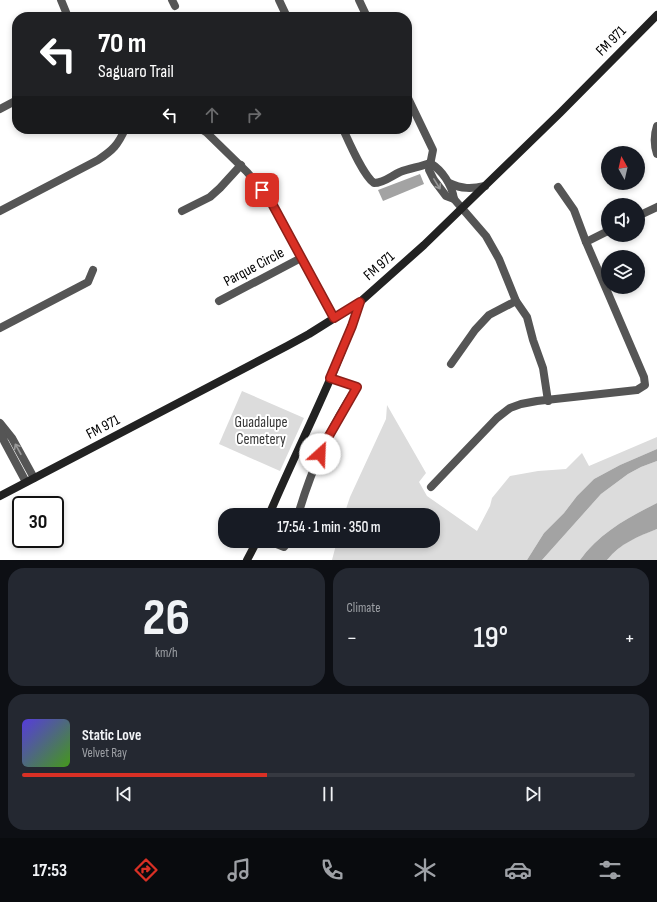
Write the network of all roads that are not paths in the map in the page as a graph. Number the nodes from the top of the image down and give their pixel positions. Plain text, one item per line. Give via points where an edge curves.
1 (61, 0) edge
2 (279, 0) edge
3 (359, 0) edge
4 (66, 12) edge
5 (285, 12) edge
6 (365, 12) edge
7 (657, 15) edge
8 (12, 103) edge
9 (412, 106) edge
10 (0, 109) edge
11 (657, 126) edge
12 (123, 134) edge
13 (209, 134) edge
14 (345, 134) edge
15 (657, 154) edge
16 (430, 163) junction
17 (241, 165) junction
18 (449, 184) junction
19 (485, 186) junction
20 (558, 187) dead end
21 (454, 199) junction
22 (657, 207) edge
23 (462, 208) junction
24 (0, 211) edge
25 (182, 211) dead end
26 (645, 213) edge
27 (601, 234) edge
28 (586, 242) junction
29 (301, 258) junction
30 (93, 270) dead end
31 (219, 301) dead end
32 (516, 301) junction
33 (360, 302) junction
34 (334, 318) junction
35 (0, 328) edge
36 (451, 364) dead end
37 (330, 378) junction
38 (548, 401) junction
39 (0, 422) edge
40 (0, 428) edge
41 (34, 478) junction
42 (26, 482) junction
43 (431, 487) dead end
44 (0, 496) edge
45 (272, 508) edge
46 (300, 508) edge
47 (253, 548) edge
48 (247, 560) edge

1 - 4 street
2 - 5 street
3 - 6 street
7 - 19 main road, FM 971 / FM 971
8 - 10 street
9 - 16 street via 433,150
11 - 15 street
12 - 24 street via 118,144 98,160
13 - 17 street
14 - 16 street via 374,183
16 - 18 street via 438,168
16 -> 21 street via 429,170 439,188 446,196
17 - 25 street via 210,197
17 - 29 street via 269,198
18 - 19 street via 469,189
18 - 21 street
19 - 23 main road, FM 971 / FM 971
20 - 28 street via 574,210
21 - 23 street
22 - 26 street
23 - 32 street via 486,236
23 - 33 main road, FM 971 / FM 971
27 - 28 street
28 - 38 street via 644,377 645,385 637,390
29 - 31 street, Parque Circle
29 - 34 street
30 - 35 street via 88,282
32 - 36 street via 489,315
32 - 38 street via 530,324 543,368
33 - 34 main road, FM 971 / FM 971
33 - 37 main road
34 - 41 main road, FM 971 / FM 971 via 292,343
37 - 45 main road
37 - 46 street via 357,387 326,441
38 - 43 street via 510,408 497,418
41 -> 39 street
40 - 42 street via 4,441
41 - 42 main road, FM 971 / FM 971
42 - 44 main road, FM 971 / FM 971
47 - 48 main road

